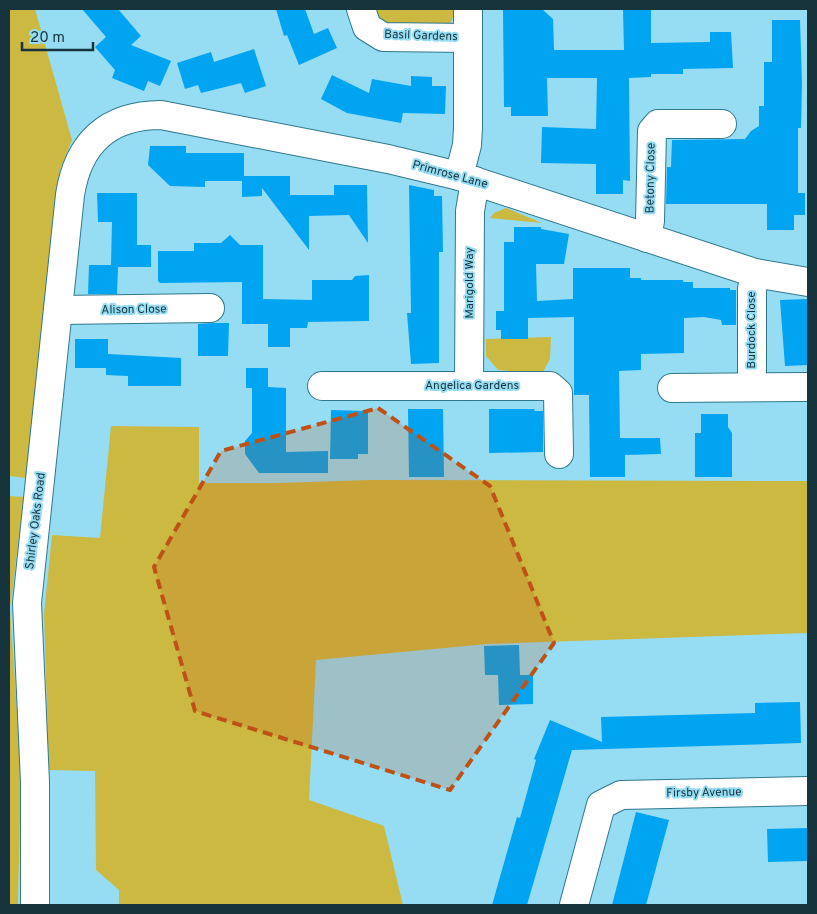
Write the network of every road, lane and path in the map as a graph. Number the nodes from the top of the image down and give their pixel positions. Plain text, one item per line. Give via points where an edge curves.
1 (361, 9) edge
2 (468, 9) edge
3 (468, 38) junction
4 (722, 124) dead end
5 (91, 143) joint
6 (467, 179) junction
7 (647, 238) junction
8 (755, 273) junction
9 (808, 282) edge
10 (210, 308) dead end
11 (58, 310) junction
12 (322, 386) dead end
13 (469, 386) junction
14 (752, 387) junction
15 (808, 387) edge
16 (672, 388) dead end
17 (559, 454) dead end
18 (808, 791) edge
19 (35, 905) edge
20 (574, 905) edge

1 - 3 street, Basil Gardens via 367,27 383,37
2 - 3 street, Marigold Way
3 - 6 street, Marigold Way
4 - 7 street, Betony Close via 654,126
5 - 6 street, Primrose Lane via 119,122 161,115 388,159
5 - 11 street, Shirley Oaks Road via 80,158 72,180
6 - 7 street, Primrose Lane
6 - 13 street, Marigold Way via 470,211
7 - 8 street, Primrose Lane
8 - 9 street, Primrose Lane
8 - 14 street, Burdock Close via 752,289
10 - 11 street, Alison Close
11 - 19 street, Shirley Oaks Road via 27,602
12 - 13 street, Angelica Gardens
13 - 17 street, Angelica Gardens via 555,388 558,392
14 - 15 street, Burdock Close
14 - 16 street, Burdock Close
18 - 20 street, Firsby Avenue via 620,795 601,805

